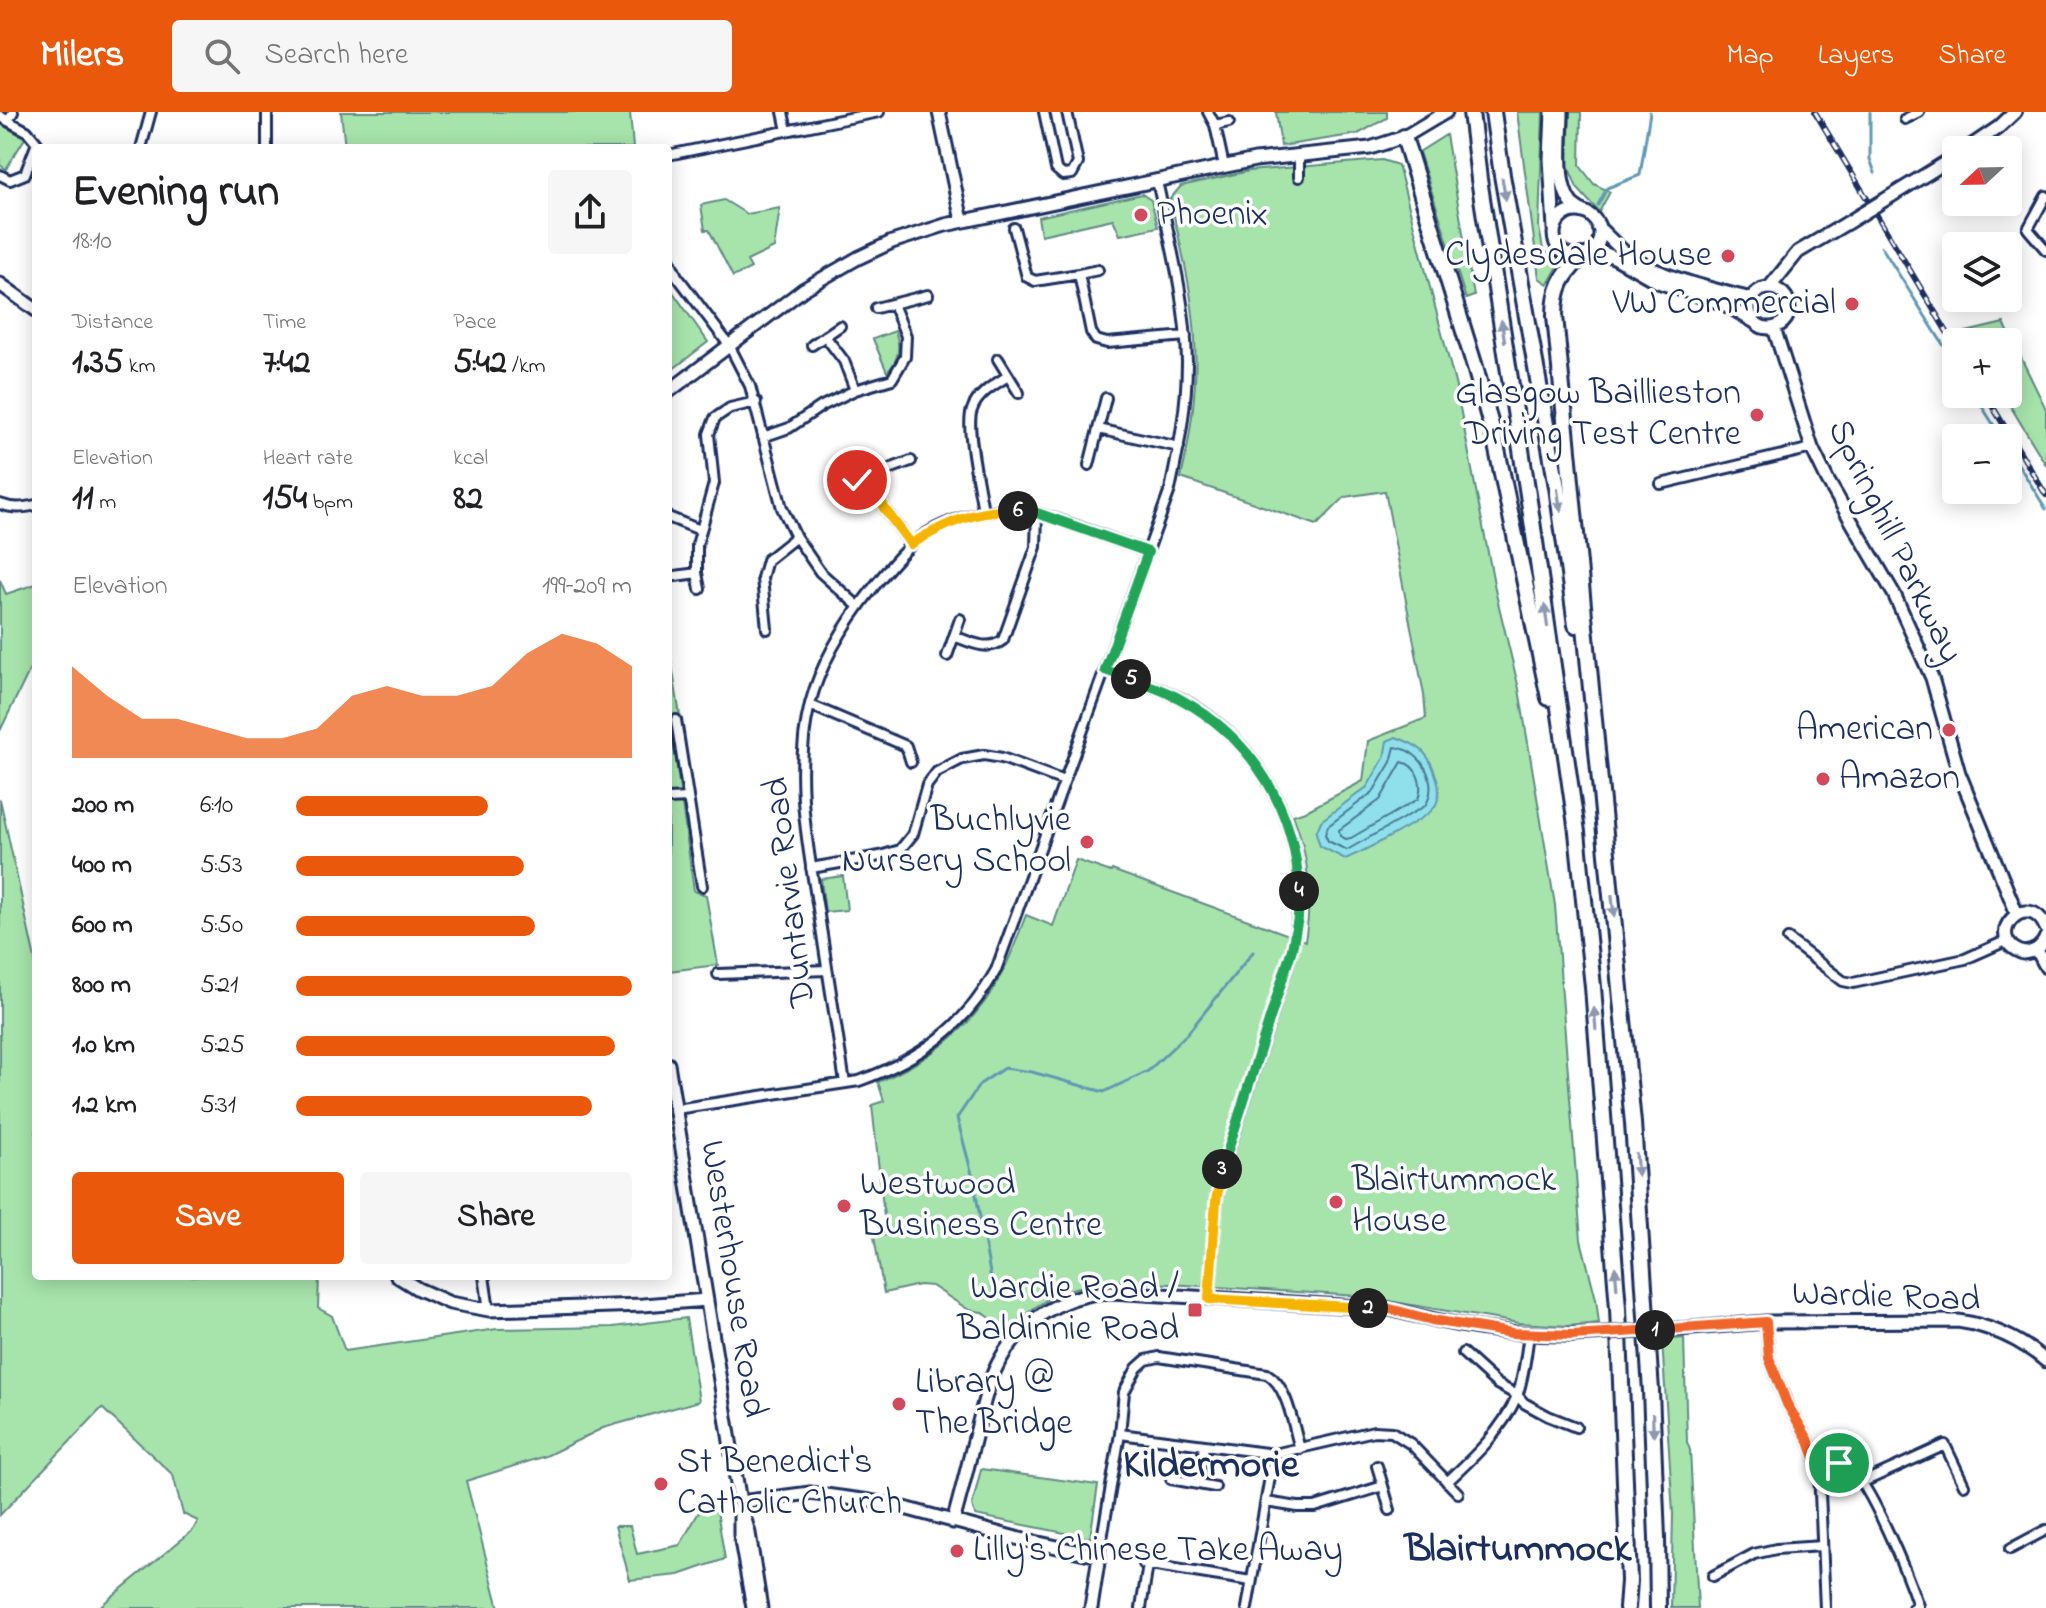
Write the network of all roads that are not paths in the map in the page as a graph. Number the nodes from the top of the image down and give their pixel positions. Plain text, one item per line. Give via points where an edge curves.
1 (151, 112) edge
2 (267, 112) edge
3 (783, 112) edge
4 (879, 112) edge
5 (939, 112) edge
6 (1044, 112) edge
7 (1067, 112) edge
8 (1208, 112) edge
9 (1446, 112) edge
10 (1471, 112) edge
11 (1493, 112) edge
12 (1552, 112) edge
13 (1562, 112) edge
14 (1919, 112) edge
15 (2015, 112) edge
16 (7, 116) edge
17 (1905, 119) dead end
18 (1229, 122) dead end
19 (1215, 125) junction
20 (787, 131) junction
21 (1986, 136) edge
22 (1404, 137) junction
23 (37, 144) edge
24 (142, 144) edge
25 (267, 144) edge
26 (672, 154) edge
27 (1299, 155) junction
28 (32, 156) edge
29 (1942, 165) edge
30 (1224, 166) junction
31 (0, 175) edge
32 (1299, 177) dead end
33 (1157, 181) junction
34 (2046, 196) edge
35 (1583, 212) junction
36 (962, 221) junction
37 (1598, 227) junction
38 (1014, 228) dead end
39 (1554, 229) junction
40 (2046, 250) edge
41 (1585, 255) junction
42 (672, 265) edge
43 (1098, 270) dead end
44 (1079, 274) junction
45 (0, 284) edge
46 (1769, 288) junction
47 (928, 295) dead end
48 (1751, 299) junction
49 (893, 304) junction
50 (32, 305) edge
51 (876, 308) dead end
52 (1753, 321) junction
53 (840, 326) dead end
54 (1774, 328) junction
55 (825, 336) junction
56 (1186, 336) junction
57 (729, 345) junction
58 (812, 345) dead end
59 (998, 359) dead end
60 (1008, 376) junction
61 (672, 389) edge
62 (855, 390) junction
63 (1019, 393) dead end
64 (1106, 398) dead end
65 (756, 402) junction
66 (1098, 429) junction
67 (763, 437) junction
68 (1179, 447) junction
69 (1812, 448) junction
70 (911, 461) dead end
71 (1089, 465) dead end
72 (873, 475) junction
73 (857, 480) dead end
74 (1661, 484) dead end
75 (0, 504) edge
76 (32, 506) edge
77 (983, 511) junction
78 (1037, 513) junction
79 (672, 519) edge
80 (700, 530) junction
81 (796, 537) junction
82 (911, 544) junction
83 (1148, 552) junction
84 (697, 573) junction
85 (672, 576) edge
86 (700, 589) dead end
87 (858, 606) junction
88 (960, 619) dead end
89 (767, 629) dead end
90 (954, 636) junction
91 (947, 656) dead end
92 (1105, 670) junction
93 (810, 705) junction
94 (676, 720) dead end
95 (911, 762) dead end
96 (1064, 781) junction
97 (688, 798) junction
98 (672, 799) edge
99 (1605, 829) junction
100 (1577, 832) junction
101 (811, 868) junction
102 (702, 886) dead end
103 (2017, 914) junction
104 (2046, 925) edge
105 (2046, 937) edge
106 (1788, 939) dead end
107 (2008, 940) junction
108 (2037, 950) junction
109 (2046, 967) edge
110 (827, 970) junction
111 (718, 974) dead end
112 (845, 1083) junction
113 (672, 1086) edge
114 (676, 1109) junction
115 (403, 1280) edge
116 (485, 1280) edge
117 (1209, 1299) junction
118 (707, 1300) junction
119 (489, 1310) junction
120 (1766, 1322) junction
121 (1529, 1334) junction
122 (1463, 1353) dead end
123 (2046, 1361) edge
124 (1517, 1395) junction
125 (1576, 1427) dead end
126 (1120, 1434) junction
127 (1204, 1445) junction
128 (1300, 1449) junction
129 (1274, 1454) junction
130 (1377, 1466) dead end
131 (1819, 1469) junction
132 (1171, 1479) dead end
133 (1447, 1482) junction
134 (1863, 1482) junction
135 (1199, 1484) junction
136 (1964, 1485) dead end
137 (1383, 1486) junction
138 (1215, 1487) dead end
139 (1458, 1493) dead end
140 (740, 1502) junction
141 (1266, 1502) junction
142 (1390, 1510) dead end
143 (953, 1522) junction
144 (2046, 1530) edge
145 (1822, 1546) junction
146 (2010, 1549) dead end
147 (1099, 1556) junction
148 (1713, 1576) dead end
149 (1251, 1581) junction
150 (753, 1608) edge
151 (761, 1608) edge
152 (1091, 1608) edge
153 (1141, 1608) edge
154 (1247, 1608) edge
155 (1627, 1608) edge
156 (1658, 1608) edge
157 (1825, 1608) edge
158 (1913, 1608) edge

1 - 24 street
2 - 25 street
3 - 20 street
4 - 20 street
5 - 36 street
6 - 7 street via 1056,169 1063,175 1072,174 1078,163
8 - 19 street
9 - 22 street
100 -> 10 highway
11 -> 99 highway via 1557,487
12 - 39 street
13 - 35 street via 1564,188
14 - 17 street
15 - 21 street
16 - 23 street
18 - 19 street
19 - 30 street
20 - 26 street
22 - 27 street via 1370,148
22 - 100 highway via 1495,440
27 - 30 street
27 - 32 street
28 - 31 street via 25,174 10,180
29 - 46 street, bridge via 1798,252
30 - 33 street
33 - 36 street
33 - 56 street
34 - 40 street via 2028,229
35 - 37 street
35 - 39 street via 1562,217
36 - 57 street via 905,237 858,258 804,289
37 - 41 street via 1598,242
37 - 48 street via 1632,257
38 - 44 street via 1027,277 1035,281
39 - 41 street via 1561,250 1574,257
41 - 52 street via 1606,254
41 - 99 highway via 1564,275 1555,316
42 - 57 street
43 - 44 street
44 - 56 street via 1096,340
45 - 50 street
46 - 48 street
46 - 54 street via 1786,297 1789,309 1785,321
47 - 49 street
48 - 52 street
49 - 51 street
49 - 62 street via 906,336 905,357 892,379
52 - 54 street
53 - 55 street
54 - 69 street, Springhill Parkway
55 - 58 street
55 - 62 street via 844,361
56 - 68 street
57 - 61 street
57 - 65 street
59 - 60 street
60 - 63 street
60 - 77 street via 972,408 969,424
62 - 67 street
64 - 66 street
65 - 67 street
65 - 80 street via 715,418 709,434 714,483
66 - 68 street
66 - 71 street
67 - 81 street via 782,508
68 - 83 street
69 - 74 street
69 - 103 street, Springhill Parkway via 1894,594 1932,678 1959,773
70 - 72 street
72 - 73 street
72 - 82 street via 884,508
75 - 76 street
77 - 78 street, Duntarvie Road
77 - 82 street, Duntarvie Road via 942,525
78 - 83 street, Duntarvie Road
78 - 90 street via 1036,547 1003,640 985,646
79 - 80 street
80 - 84 street
81 - 87 street via 820,572
81 - 89 street via 767,560 762,578
82 - 87 street, Duntarvie Road
83 - 92 street
84 - 85 street
84 - 86 street
87 - 93 street, Duntarvie Road
88 - 90 street
90 - 91 street
92 - 96 street
92 - 117 street via 1181,699 1232,737 1270,784 1294,848 1299,887 1296,933 1220,1178
93 - 95 street via 906,746
93 - 101 street, Duntarvie Road via 801,779
94 - 97 street
96 - 101 street via 993,756 962,759 937,772 927,785 913,834 900,850
96 - 112 street via 1001,959 977,1001 919,1054
97 - 98 street
97 - 102 street
99 -> 156 highway via 1639,1203
155 -> 100 highway via 1618,1308
101 - 110 street, Duntarvie Road
103 - 104 street via 2036,914
103 - 107 street via 2006,928
105 - 108 street
106 - 107 street via 1853,983 1965,959
107 - 108 street via 2023,953
108 - 109 street
110 - 111 street
110 - 112 street, Duntarvie Road
112 - 114 street
113 - 114 street, Westerhouse Road
114 - 118 street, Westerhouse Road
115 - 119 street via 450,1303
116 - 119 street
117 - 121 street, Wardie Road via 1390,1309 1476,1329
117 - 143 street, Wardie Road via 1099,1293 1065,1302 1032,1321 993,1374
118 - 119 street
118 - 140 street, Westerhouse Road
120 - 121 street, Wardie Road, bridge
120 - 123 street, Wardie Road via 1958,1321 1997,1330
120 - 131 street via 1769,1358
121 - 124 street
122 - 124 street
124 - 125 street via 1534,1409
124 - 133 street via 1497,1431
126 - 127 street
126 - 128 street via 1124,1392 1137,1368 1159,1357 1272,1377 1284,1394
126 - 147 street
127 - 129 street
127 - 135 street
128 - 129 street
128 - 133 street via 1374,1431 1392,1432
129 - 141 street
130 - 137 street
131 - 134 street via 1839,1463
131 - 145 street
132 - 135 street
133 - 139 street
134 - 136 street via 1945,1445
134 - 158 street via 1907,1575 1918,1606
135 - 138 street
137 - 141 street via 1315,1507
137 - 142 street
140 - 143 street via 810,1493 897,1506
140 - 150 street, Westerhouse Road via 740,1535
140 - 151 street, Westerhouse Road
141 - 149 street
143 - 147 street
144 - 146 street
145 - 148 street via 1754,1554
145 - 157 street
147 - 152 street
149 - 153 street via 1146,1564
149 - 154 street

